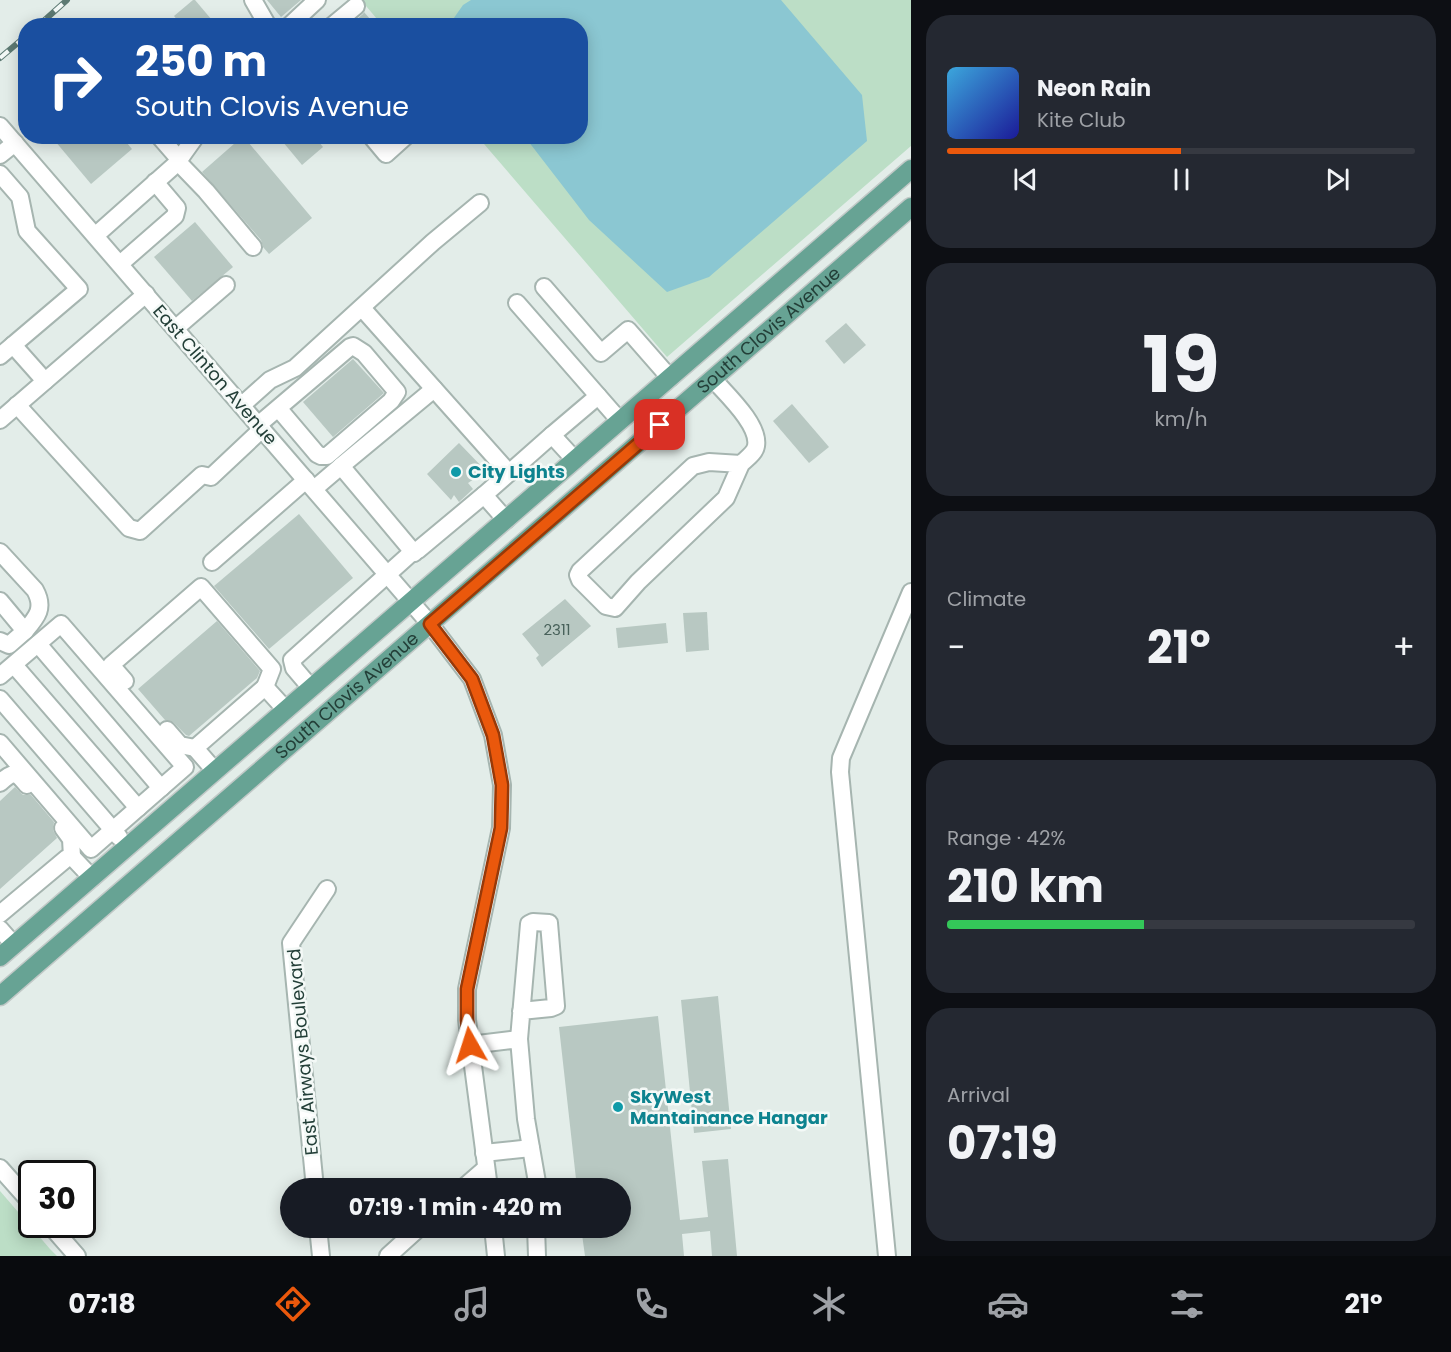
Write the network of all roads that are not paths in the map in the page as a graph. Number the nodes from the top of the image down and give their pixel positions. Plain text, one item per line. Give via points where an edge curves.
1 (253, 0) edge
2 (316, 0) edge
3 (356, 6) dead end
4 (263, 18) edge
5 (297, 18) edge
6 (342, 18) edge
7 (0, 126) edge
8 (15, 143) junction
9 (165, 144) edge
10 (190, 144) edge
11 (378, 144) edge
12 (397, 144) edge
13 (0, 155) edge
14 (178, 160) junction
15 (911, 170) edge
16 (0, 174) edge
17 (155, 182) junction
18 (480, 203) dead end
19 (911, 207) edge
20 (96, 235) junction
21 (253, 247) dead end
22 (120, 264) junction
23 (226, 285) dead end
24 (544, 287) dead end
25 (146, 294) junction
26 (516, 303) dead end
27 (362, 308) junction
28 (176, 328) junction
29 (13, 345) junction
30 (0, 356) edge
31 (695, 356) junction
32 (670, 378) junction
33 (713, 379) junction
34 (45, 381) junction
35 (434, 389) junction
36 (598, 396) junction
37 (17, 405) junction
38 (242, 405) junction
39 (278, 408) junction
40 (0, 420) edge
41 (620, 421) junction
42 (260, 427) junction
43 (552, 435) junction
44 (575, 460) junction
45 (741, 464) junction
46 (340, 466) junction
47 (509, 472) junction
48 (310, 485) junction
49 (484, 495) junction
50 (506, 520) junction
51 (0, 552) edge
52 (414, 553) junction
53 (212, 562) dead end
54 (387, 574) junction
55 (911, 592) edge
56 (0, 600) edge
57 (411, 602) junction
58 (430, 624) junction
59 (25, 631) junction
60 (0, 641) edge
61 (38, 644) junction
62 (14, 665) junction
63 (0, 676) edge
64 (266, 687) junction
65 (311, 688) junction
66 (0, 699) edge
67 (286, 710) junction
68 (0, 743) edge
69 (195, 748) junction
70 (215, 771) junction
71 (3, 775) edge
72 (161, 788) junction
73 (138, 808) junction
74 (113, 830) junction
75 (128, 847) junction
76 (72, 857) junction
77 (92, 878) junction
78 (327, 890) dead end
79 (0, 914) edge
80 (0, 929) edge
81 (7, 951) edge
82 (0, 996) edge
83 (522, 1011) junction
84 (519, 1039) junction
85 (470, 1045) junction
86 (531, 1148) junction
87 (485, 1160) junction
88 (0, 1168) edge
89 (314, 1178) edge
90 (472, 1178) edge
91 (488, 1178) edge
92 (538, 1178) edge
93 (18, 1188) edge
94 (61, 1238) edge
95 (319, 1238) edge
96 (407, 1238) edge
97 (494, 1238) edge
98 (536, 1238) edge
99 (77, 1256) edge
100 (321, 1256) edge
101 (387, 1256) edge
102 (496, 1256) edge
103 (537, 1256) edge
104 (887, 1256) edge

1 - 4 street
2 - 5 street
3 - 6 street
7 - 8 street, East Clinton Avenue
8 - 13 street
8 - 20 street, East Clinton Avenue
9 - 14 street
10 - 14 street
11 - 12 street via 386,154
14 - 17 street
14 - 21 street
15 - 31 main road, South Clovis Avenue
16 - 29 street via 20,197 27,231 79,289
17 - 20 street
17 - 22 street via 177,208 175,216
18 - 27 street
19 - 33 main road, South Clovis Avenue
20 - 22 street, East Clinton Avenue
22 - 25 street, East Clinton Avenue
23 - 28 street
24 - 32 street via 601,353 628,330
25 - 28 street, East Clinton Avenue
25 - 34 street
26 - 36 street
27 - 35 street
27 - 38 street via 295,368 270,380
28 - 38 street, East Clinton Avenue
29 - 30 street
29 - 34 street
31 - 32 main road, South Clovis Avenue
31 - 33 main road
32 - 41 main road, South Clovis Avenue
33 - 45 street via 752,426 757,446
33 - 58 main road, South Clovis Avenue
34 - 37 street
35 - 46 street
35 - 47 street
36 - 41 street
36 - 43 street
37 - 40 street
37 - 42 street via 129,528 140,531 202,475 211,477
38 - 42 street, East Clinton Avenue
39 - 39 street via 353,346 364,353 397,392 324,457 317,454
39 - 42 street
41 - 44 main road, South Clovis Avenue
42 - 48 street, East Clinton Avenue
43 - 44 street
43 - 47 street
44 - 50 main road, South Clovis Avenue
45 - 45 street via 709,462 693,466 580,571 580,580 606,606 615,608 726,498
46 - 48 street
46 - 52 street
47 - 49 street
48 - 53 street
48 - 54 street, East Clinton Avenue
49 - 50 street
49 - 52 street
50 - 57 main road, South Clovis Avenue
51 - 59 street via 39,597 39,613
52 - 54 street
54 - 57 street, East Clinton Avenue
54 - 65 street via 292,660
55 - 104 street via 841,758 840,772
56 - 59 street
57 - 58 street, East Clinton Avenue
57 - 65 main road, South Clovis Avenue
58 - 82 main road, South Clovis Avenue
58 - 85 street, East Clinton Avenue via 472,679 493,735 502,785 501,828 467,989
59 - 60 street via 9,645
61 - 62 street
61 - 72 street
61 - 72 street via 61,624 185,768
62 - 63 street
62 - 73 street
64 - 67 street
64 - 69 street
64 - 69 street via 272,669 201,587 111,665 180,746
65 - 67 main road, South Clovis Avenue
66 - 74 street
67 - 70 main road, South Clovis Avenue
68 - 74 street via 91,849
69 - 70 street
70 - 75 main road, South Clovis Avenue
71 - 76 street via 17,774 66,831 72,843
72 - 73 street
73 - 74 street
74 - 75 street
75 - 77 main road, South Clovis Avenue
76 - 77 street
76 - 79 street
77 - 81 main road, South Clovis Avenue
78 - 89 street, East Airways Boulevard via 291,943
80 - 81 street
83 - 83 street via 556,1006 549,923 529,924
83 - 84 street
84 - 85 street
84 - 86 street
85 - 87 street, East Clinton Avenue
86 - 87 street
86 - 92 street
87 - 90 street
87 - 91 street, East Clinton Avenue
88 - 93 street
94 - 99 street
95 - 100 street
96 - 101 street
97 - 102 street
98 - 103 street

